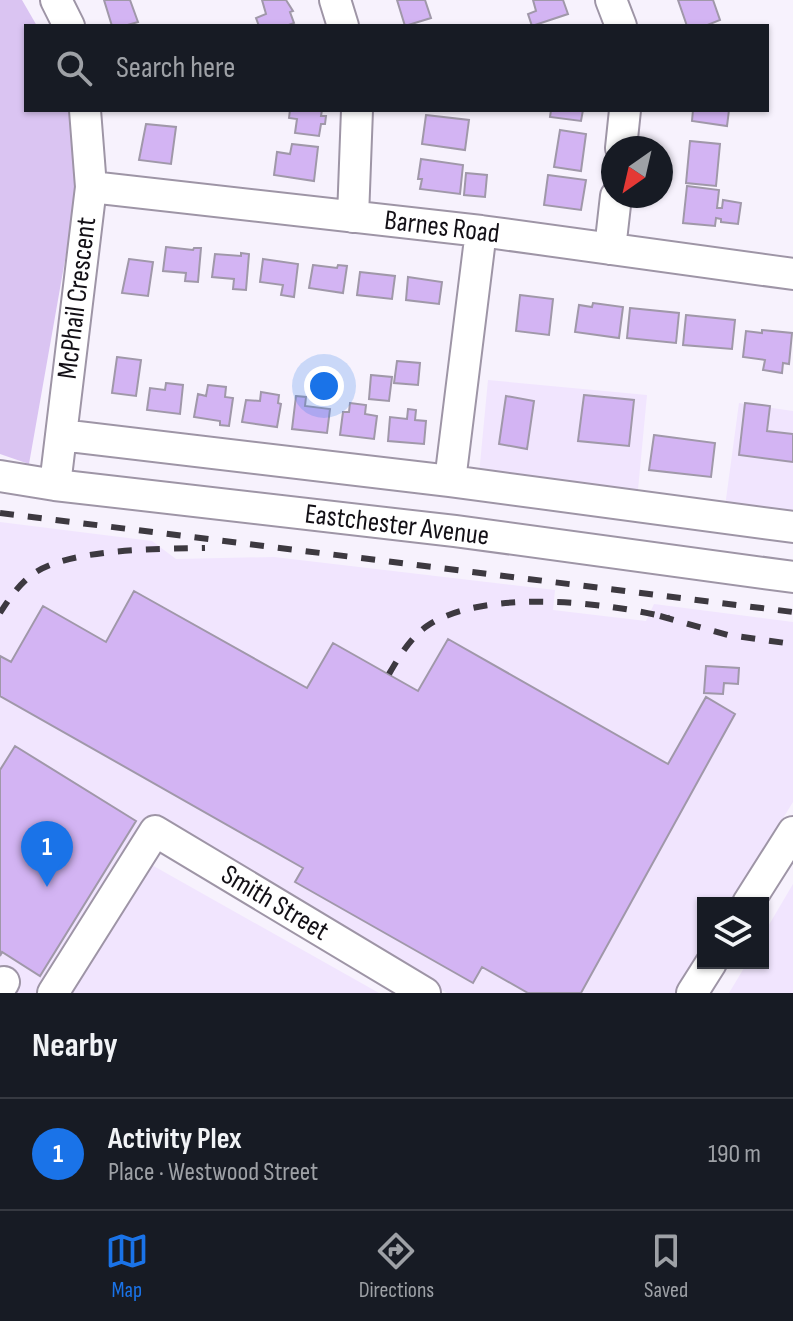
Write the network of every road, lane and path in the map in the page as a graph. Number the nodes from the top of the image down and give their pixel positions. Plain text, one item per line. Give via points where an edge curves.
1 (56, 0) edge
2 (335, 0) edge
3 (611, 0) edge
4 (68, 24) edge
5 (342, 24) edge
6 (620, 24) edge
7 (85, 112) edge
8 (357, 112) edge
9 (625, 112) edge
10 (622, 136) edge
11 (91, 187) junction
12 (615, 208) edge
13 (353, 217) junction
14 (481, 231) junction
15 (610, 249) junction
16 (793, 274) edge
17 (61, 435) junction
18 (0, 476) edge
19 (455, 482) junction
20 (55, 485) junction
21 (793, 527) edge
22 (455, 531) junction
23 (793, 577) edge
24 (793, 832) edge
25 (752, 897) edge
26 (707, 969) edge
27 (53, 993) edge
28 (425, 993) edge
29 (692, 993) edge

1 - 4 street
2 - 5 street
3 - 6 street
7 - 11 street, McPhail Crescent
8 - 13 street
9 - 10 street
11 - 13 street, Barnes Road
11 - 17 street, McPhail Crescent
12 - 15 street
13 - 14 street, Barnes Road
14 - 15 street, Barnes Road
14 - 19 street
15 - 16 street, Barnes Road
17 - 19 street, Eastchester Avenue
17 - 20 street, McPhail Crescent
18 - 20 street, Eastchester Avenue
19 - 21 street, Eastchester Avenue
19 - 22 street
20 - 22 street, Eastchester Avenue
22 - 23 street, Eastchester Avenue
24 - 25 street
26 - 29 street
27 - 28 street, Smith Street via 155,831

